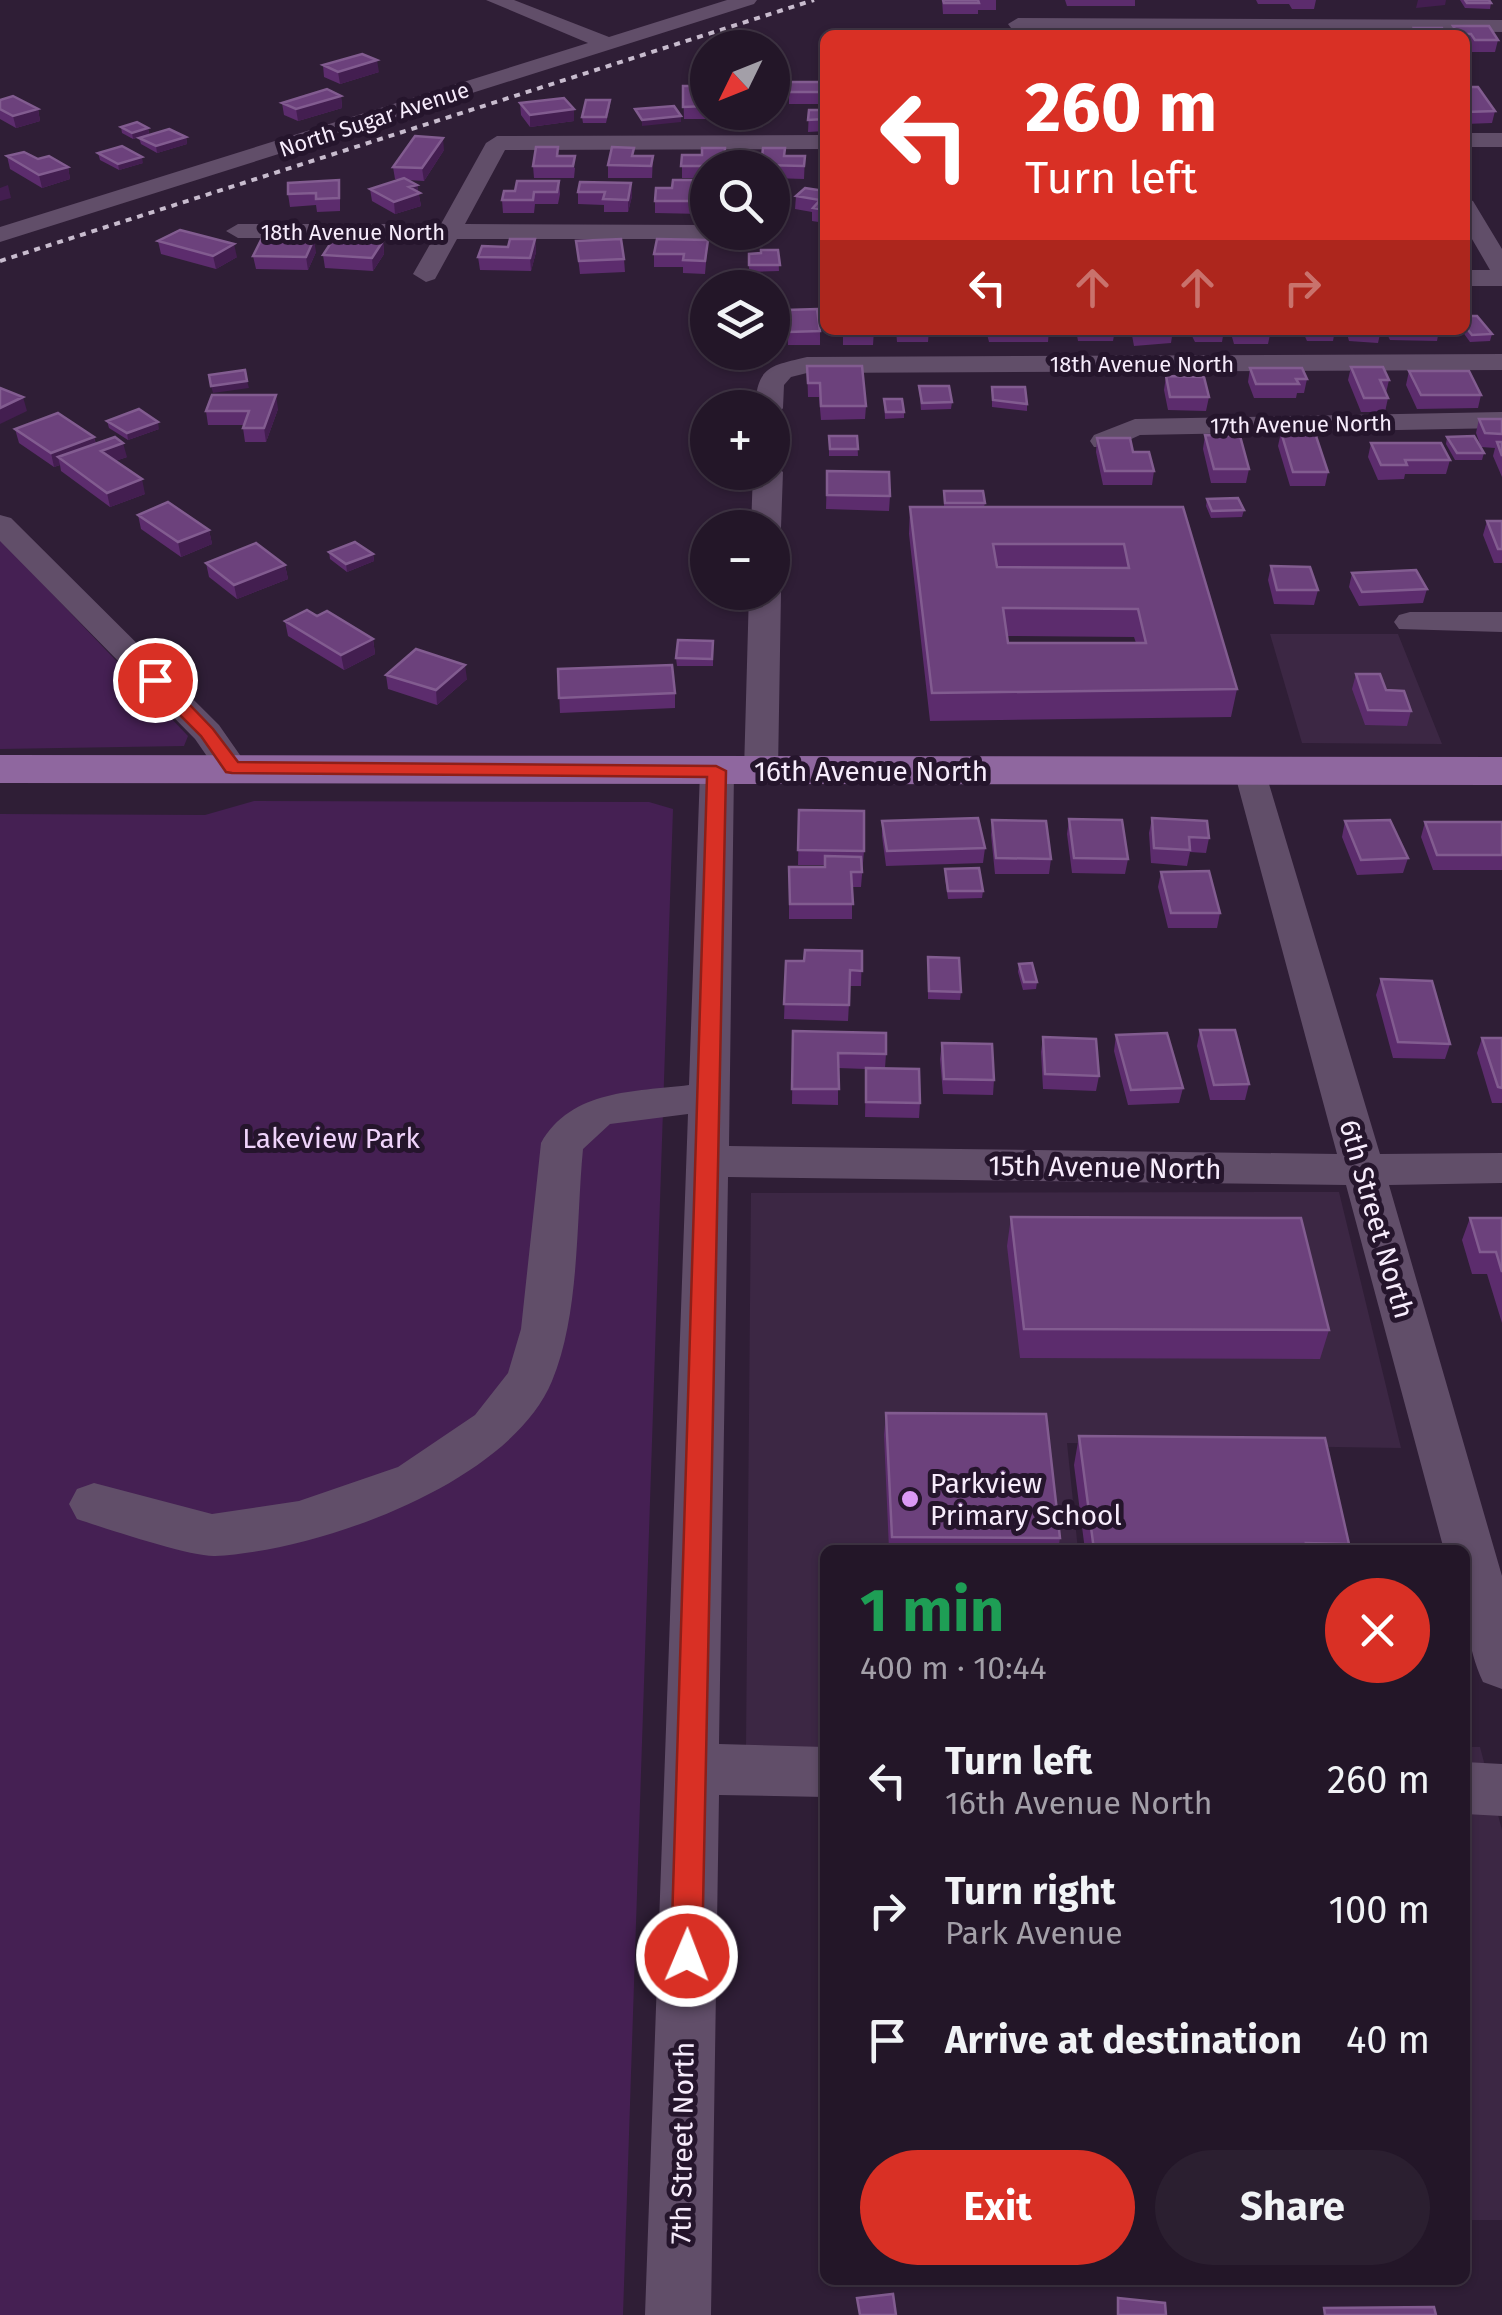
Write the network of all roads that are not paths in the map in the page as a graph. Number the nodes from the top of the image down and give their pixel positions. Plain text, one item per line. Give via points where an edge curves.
1 (496, 0) edge
2 (747, 0) edge
3 (1341, 0) edge
4 (1018, 24) dead end
5 (1502, 26) edge
6 (1364, 30) edge
7 (609, 44) junction
8 (1470, 140) edge
9 (1502, 140) edge
10 (820, 142) edge
11 (1470, 215) edge
12 (8, 231) edge
13 (238, 231) dead end
14 (449, 232) junction
15 (690, 232) edge
16 (1502, 270) edge
17 (426, 274) dead end
18 (1470, 278) edge
19 (1502, 278) edge
20 (1502, 362) edge
21 (770, 390) edge
22 (1502, 420) edge
23 (1104, 441) edge
24 (0, 524) edge
25 (765, 610) edge
26 (1410, 622) dead end
27 (1502, 622) edge
28 (232, 768) junction
29 (0, 769) edge
30 (716, 771) junction
31 (762, 771) junction
32 (1502, 771) edge
33 (1252, 772) junction
34 (708, 1097) junction
35 (707, 1161) junction
36 (1502, 1168) edge
37 (1363, 1170) junction
38 (94, 1504) dead end
39 (1468, 1545) edge
40 (1470, 1552) edge
41 (1502, 1666) edge
42 (691, 1769) junction
43 (820, 1772) edge
44 (1470, 1788) edge
45 (1502, 1790) edge
46 (678, 2315) edge

1 - 7 street
2 - 7 street, North Sugar Avenue
3 - 6 street
4 - 6 street
5 - 6 street
7 - 12 street, North Sugar Avenue
8 - 9 street
10 - 14 street via 497,143
11 - 16 street
13 - 14 street, 18th Avenue North
14 - 15 street, 18th Avenue North
14 - 17 street
18 - 19 street
20 - 21 street, 18th Avenue North via 806,365 782,371
22 - 23 street, 17th Avenue North via 1134,427
24 - 28 street via 207,732
25 - 31 street
26 - 27 street
28 - 29 main road, 16th Avenue North
28 - 30 main road, 16th Avenue North
30 - 31 main road, 16th Avenue North
30 - 34 street, 7th Street North
31 - 33 main road, 16th Avenue North
32 - 33 main road, 16th Avenue North
33 - 37 street, 6th Street North
34 - 35 street, 7th Street North
34 - 38 street via 598,1111 562,1143 544,1329 529,1380 492,1429 415,1481 300,1522 212,1536
35 - 37 street, 15th Avenue North
35 - 42 street, 7th Street North
36 - 37 street, 15th Avenue North
37 - 39 street, 6th Street North
40 - 41 street, 6th Street North
42 - 43 street
42 - 46 street, 7th Street North
44 - 45 street

